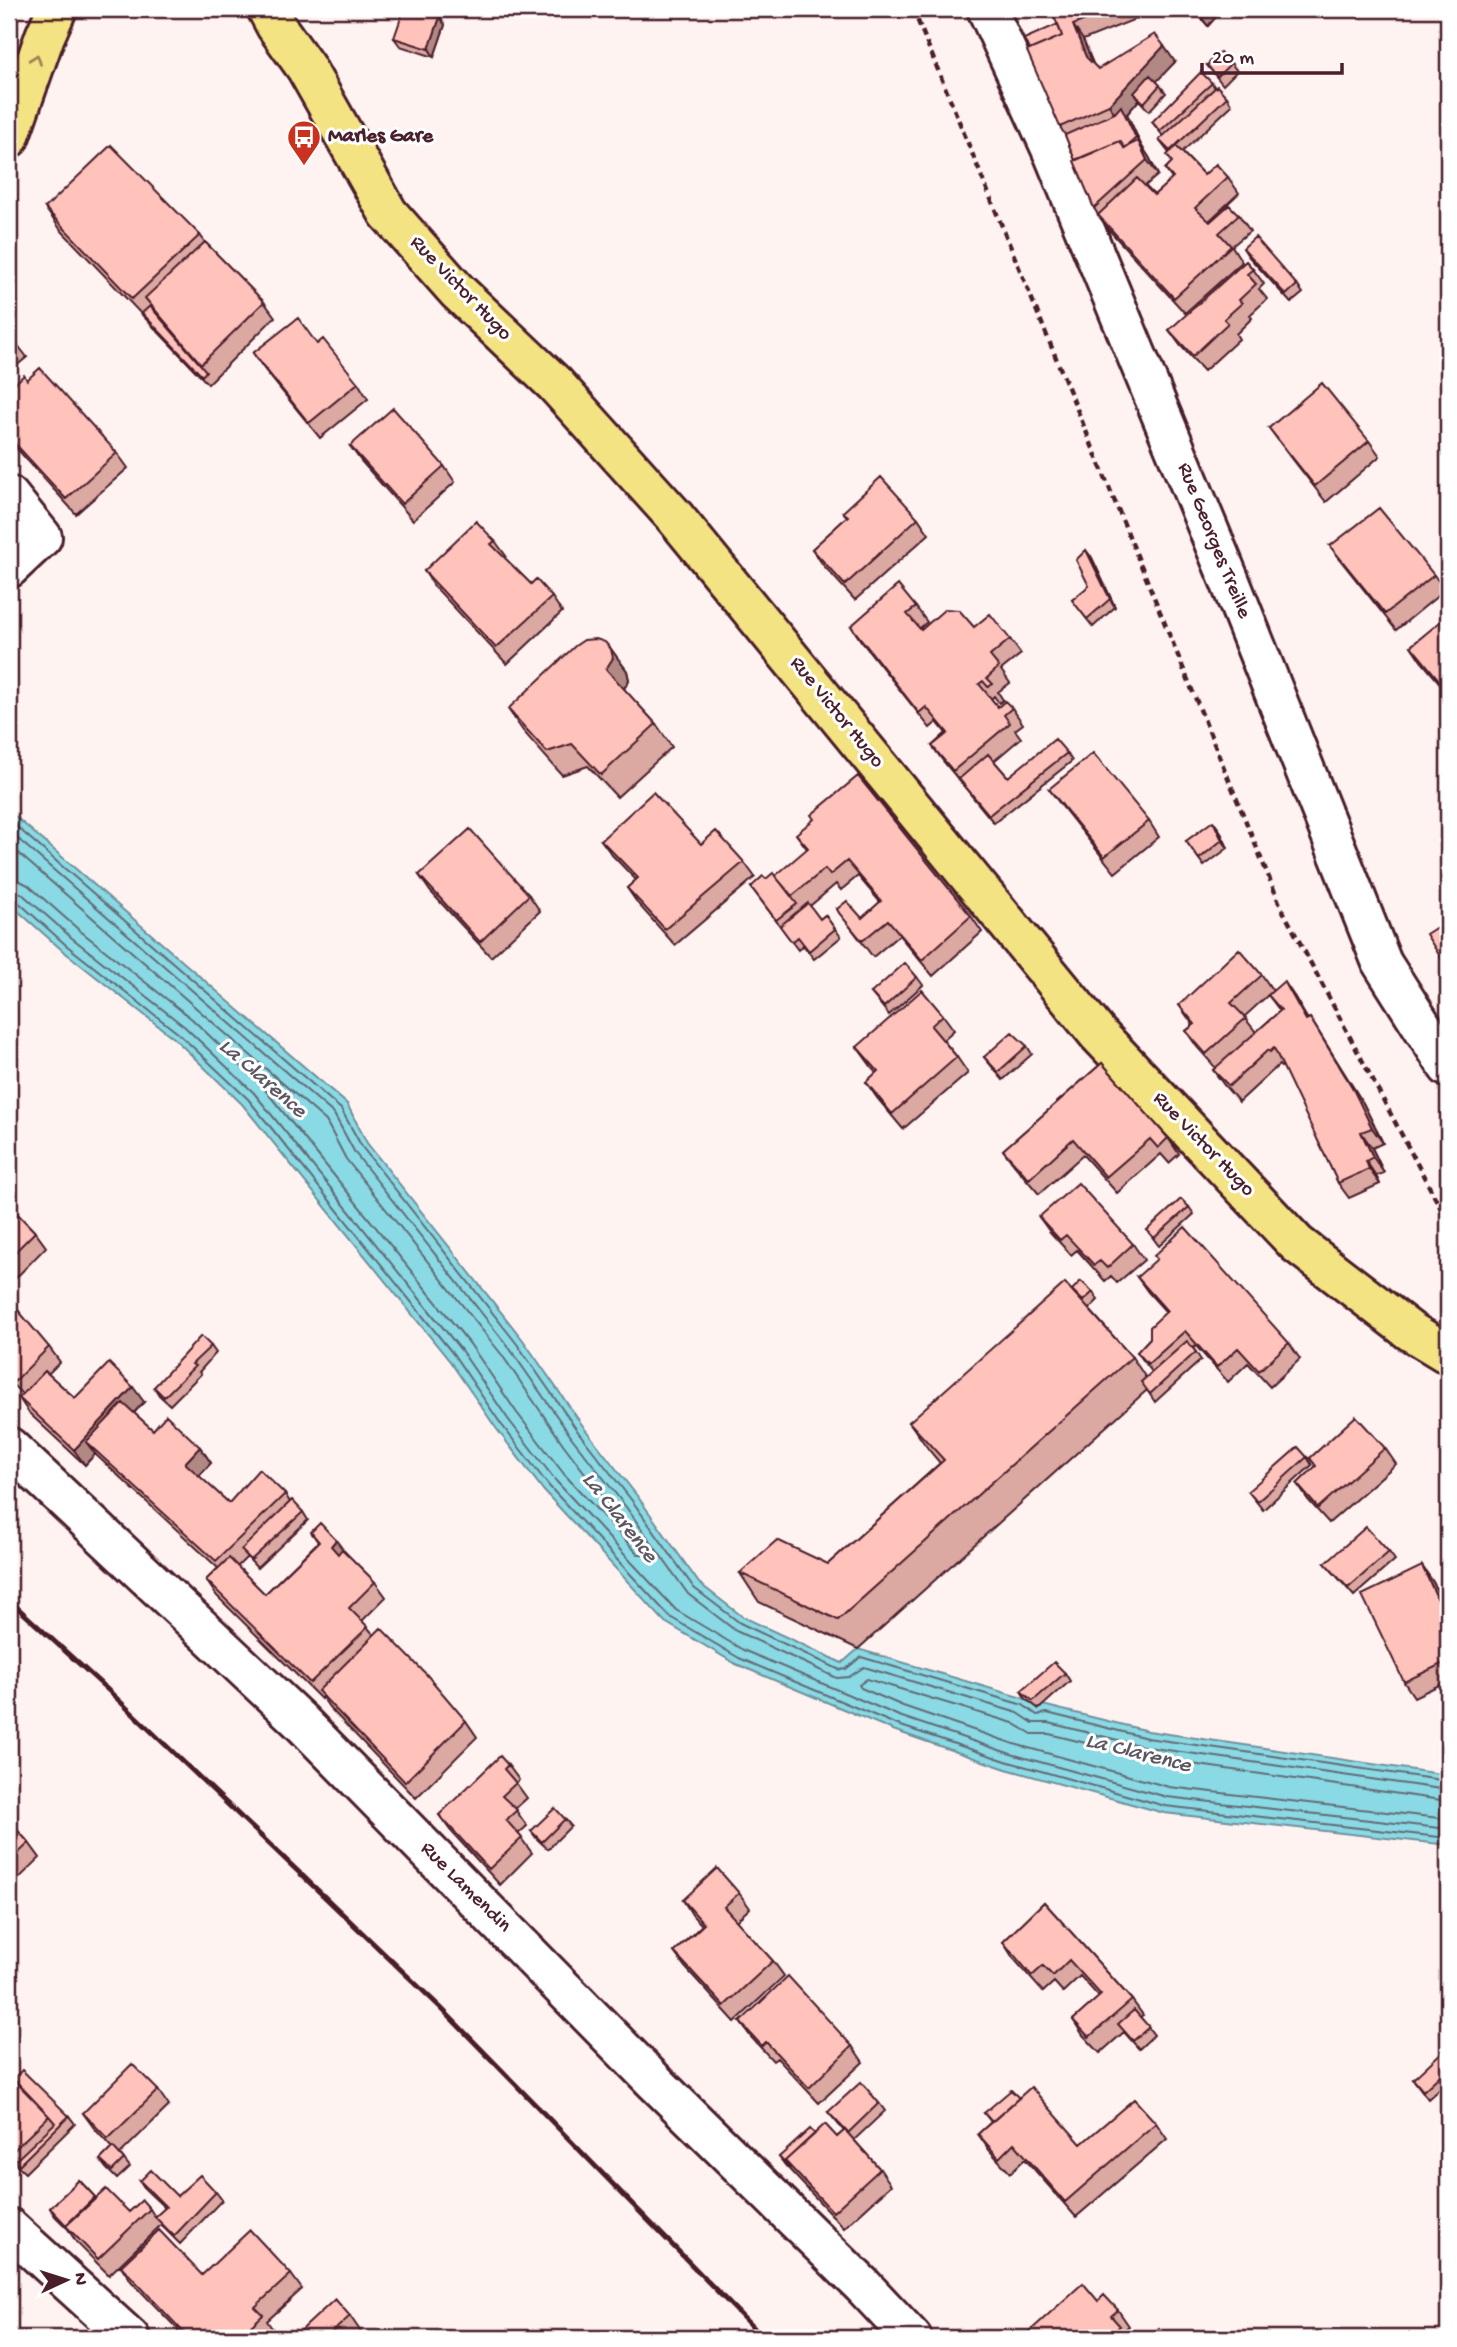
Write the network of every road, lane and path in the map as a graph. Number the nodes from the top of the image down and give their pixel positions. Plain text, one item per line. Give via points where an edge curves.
1 (57, 9) edge
2 (240, 9) edge
3 (913, 9) edge
4 (987, 9) edge
5 (272, 17) edge
6 (12, 113) edge
7 (9, 496) edge
8 (9, 568) edge
9 (1448, 1067) edge
10 (1448, 1222) edge
11 (1448, 1353) edge
12 (9, 1447) edge
13 (9, 2228) edge
14 (130, 2338) edge
15 (912, 2338) edge

6 -> 1 main road
2 - 5 main road, Rue Victor Hugo
3 - 10 path via 1281,907
4 - 9 street, Rue Georges Treille via 1059,168 1382,963
5 - 11 main road, Rue Victor Hugo via 388,213 457,291 555,384 674,516 1098,1034 1297,1244 1410,1331
7 - 8 street via 42,537
12 - 15 street, Rue Lamendin via 300,1721
13 - 14 street

